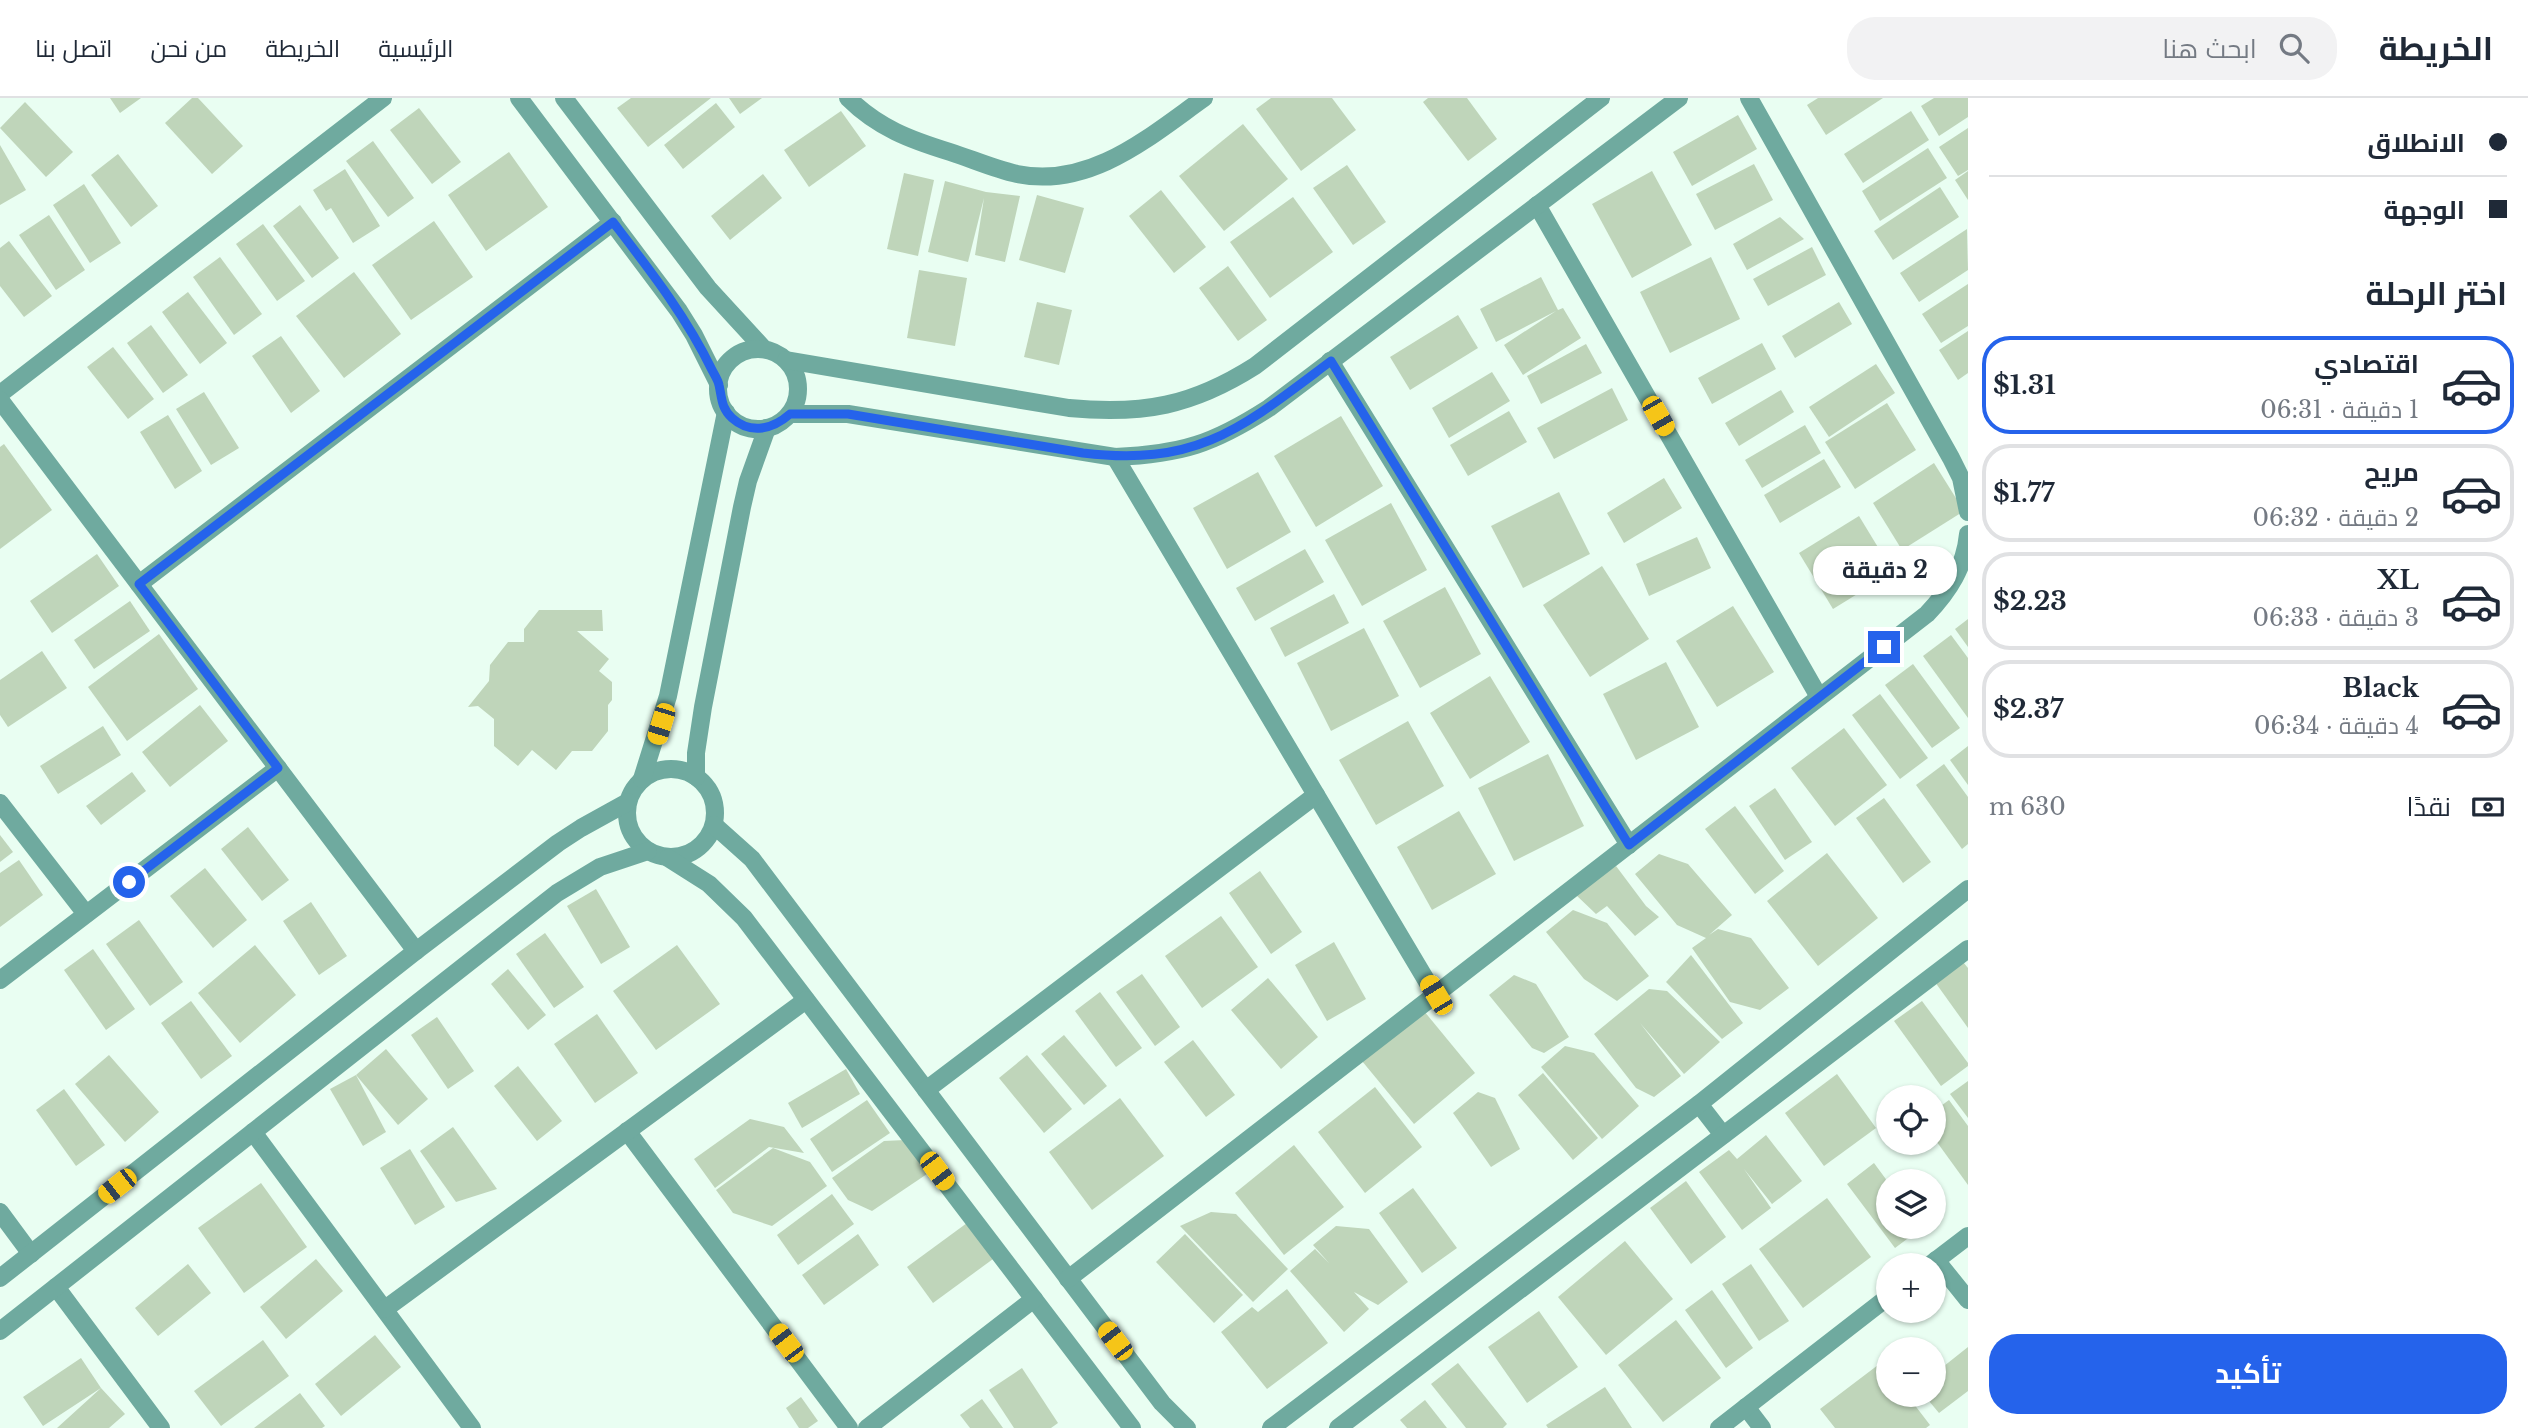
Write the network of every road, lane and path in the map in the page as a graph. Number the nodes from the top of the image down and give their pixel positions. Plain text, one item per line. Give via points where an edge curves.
1 (383, 98) edge
2 (519, 98) edge
3 (565, 98) edge
4 (848, 98) edge
5 (1204, 98) edge
6 (1601, 98) edge
7 (1679, 98) edge
8 (1749, 98) edge
9 (1186, 104) edge
10 (1537, 205) junction
11 (613, 222) junction
12 (764, 349) junction
13 (786, 360) junction
14 (1331, 361) junction
15 (719, 384) junction
16 (0, 397) edge
17 (726, 412) junction
18 (790, 414) junction
19 (767, 428) junction
20 (1115, 457) junction
21 (1968, 512) edge
22 (1968, 534) edge
23 (139, 584) junction
24 (1819, 697) junction
25 (278, 768) junction
26 (696, 777) junction
27 (642, 779) junction
28 (1316, 794) junction
29 (628, 802) junction
30 (0, 803) edge
31 (713, 825) junction
32 (1629, 845) junction
33 (648, 851) junction
34 (668, 858) junction
35 (1968, 889) edge
36 (86, 914) junction
37 (1968, 949) edge
38 (416, 951) junction
39 (0, 980) edge
40 (1436, 995) junction
41 (806, 1000) junction
42 (926, 1090) junction
43 (1699, 1104) junction
44 (253, 1132) junction
45 (627, 1132) junction
46 (1723, 1135) junction
47 (0, 1212) edge
48 (1968, 1236) edge
49 (1946, 1253) edge
50 (31, 1254) junction
51 (1946, 1277) edge
52 (0, 1278) edge
53 (1068, 1279) junction
54 (56, 1287) junction
55 (1034, 1299) junction
56 (1968, 1300) edge
57 (1876, 1306) edge
58 (385, 1309) junction
59 (0, 1331) edge
60 (1746, 1407) junction
61 (161, 1428) edge
62 (472, 1428) edge
63 (849, 1428) edge
64 (867, 1428) edge
65 (1132, 1428) edge
66 (1187, 1428) edge
67 (1271, 1428) edge
68 (1338, 1428) edge
69 (1719, 1428) edge
70 (1762, 1428) edge

1 - 16 street
2 - 11 street
3 - 12 street via 708,288
4 - 9 street via 901,136 1018,174 1046,176 1074,173 1127,153
5 - 9 street
6 - 13 street via 1255,366 1194,397 1122,411 1069,408
7 - 10 street
8 - 21 street via 1951,458 1961,478
10 - 14 street
10 - 24 street
11 - 15 street via 679,311
11 - 23 street
12 - 13 street
12 - 15 street via 739,353 722,372
13 - 18 street via 798,386
14 - 20 street via 1269,408 1196,447
14 - 32 street
15 - 17 street
16 - 23 street
17 - 19 street via 744,426
17 - 27 street via 668,696
18 - 19 street
18 - 20 street via 848,414
19 - 26 street via 742,507 703,707
20 - 28 street
22 - 24 street via 1960,568 1947,593 1927,614
23 - 25 street
24 - 32 street
25 - 36 street
25 - 38 street
26 - 27 street via 668,769
26 - 31 street via 710,793
27 - 29 street
28 - 40 street
28 - 42 street
29 - 33 street via 630,830
29 - 38 street via 558,843
30 - 36 street
31 - 34 street via 709,836 692,852
31 - 42 street via 752,859
32 - 40 street
33 - 34 street
33 - 44 street via 600,867 557,892
34 - 41 street via 709,884 744,918
35 - 43 street
36 - 39 street
37 - 46 street
38 - 50 street
40 - 53 street
41 - 45 street
41 - 55 street
42 - 53 street
43 - 46 street
43 - 67 street
44 - 54 street
44 - 58 street
45 - 58 street
45 - 63 street
46 - 68 street
47 - 50 street
48 - 49 street
50 - 52 street
51 - 56 street
53 - 66 street via 1162,1403
54 - 59 street
54 - 61 street
55 - 64 street
55 - 65 street
57 - 60 street
58 - 62 street
60 - 69 street
60 - 70 street

